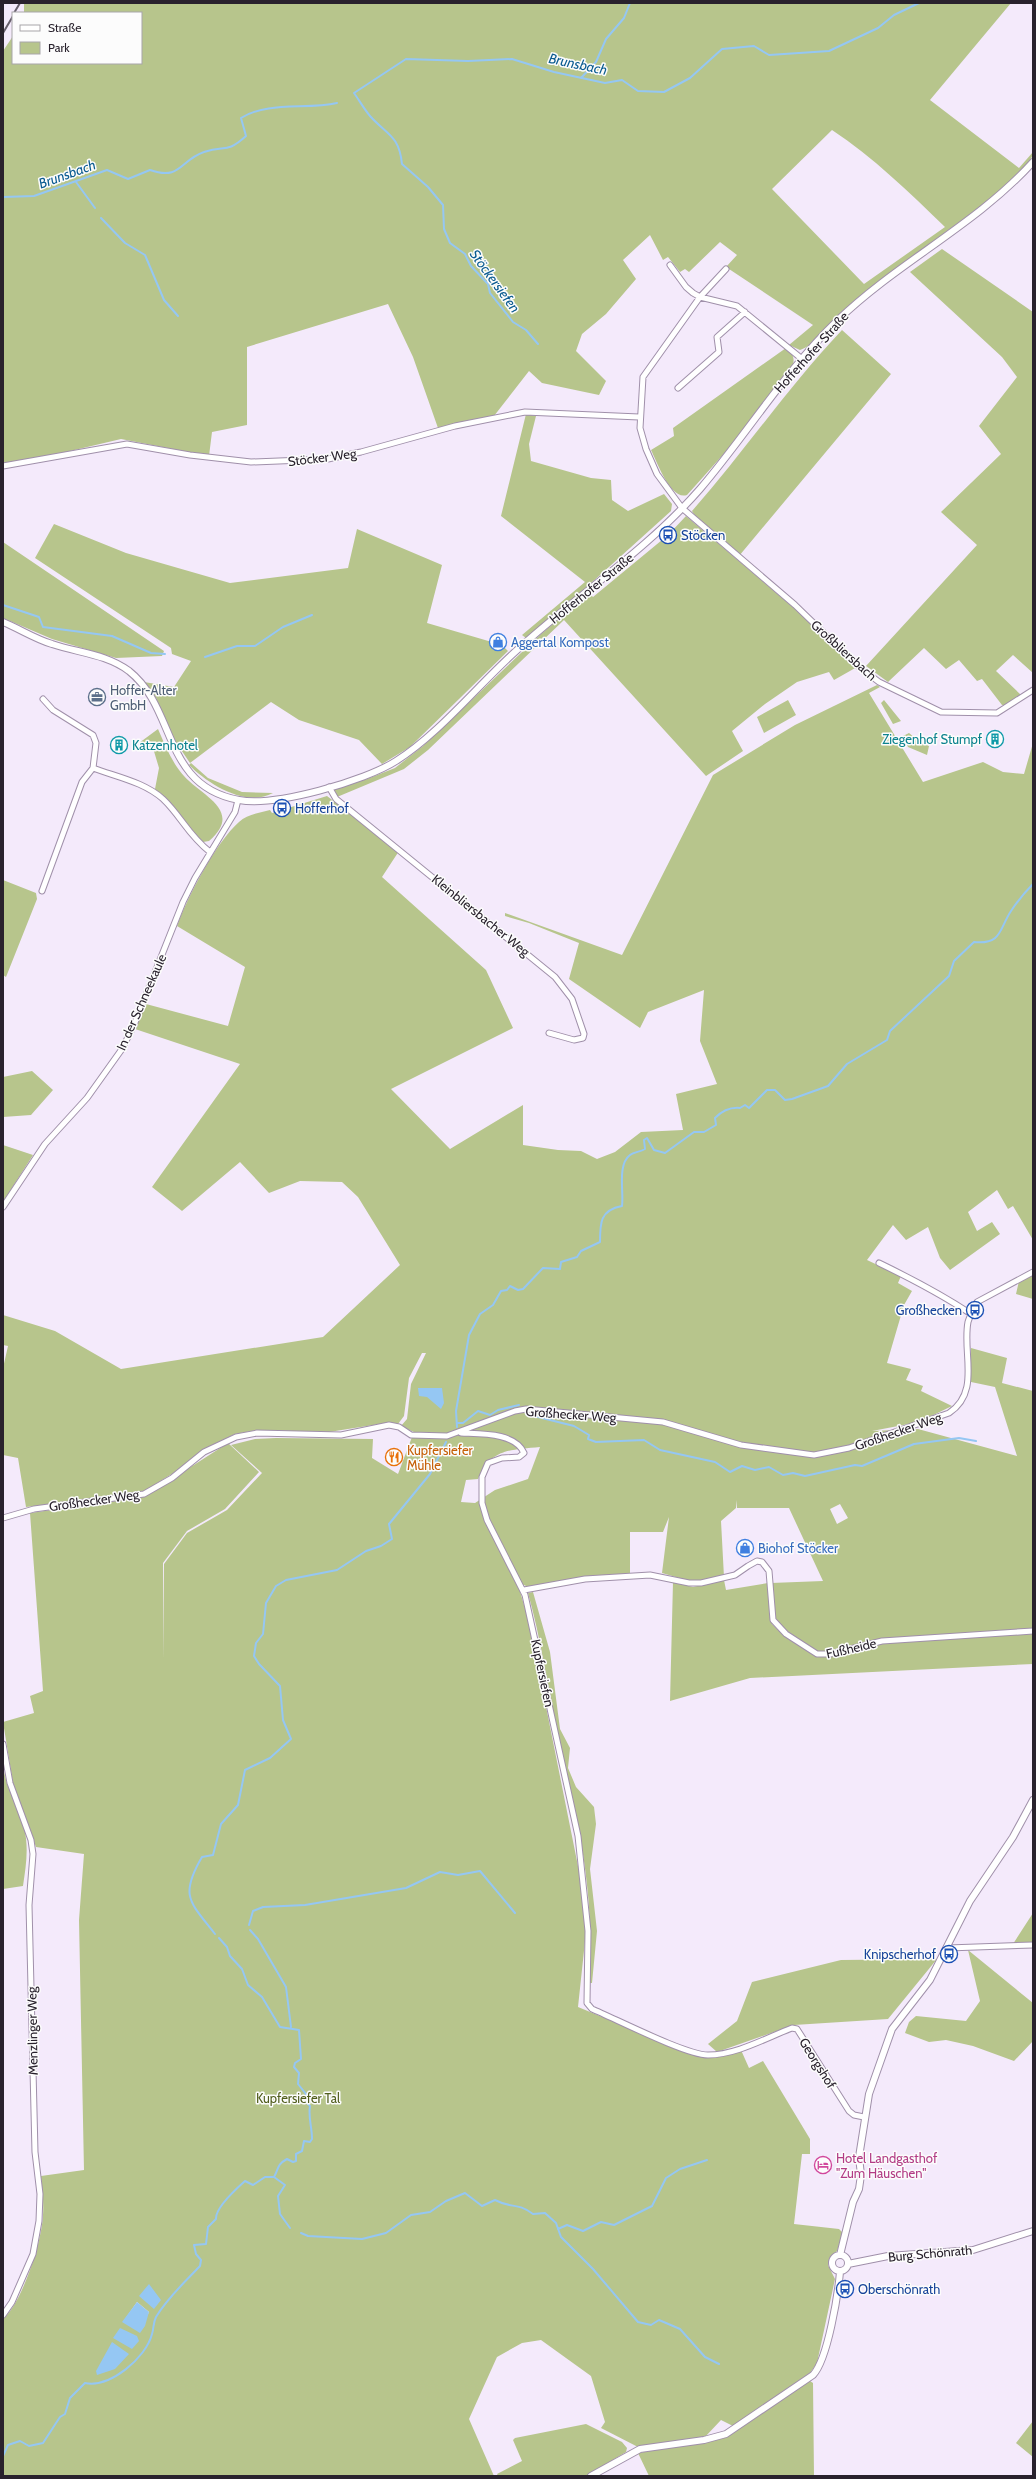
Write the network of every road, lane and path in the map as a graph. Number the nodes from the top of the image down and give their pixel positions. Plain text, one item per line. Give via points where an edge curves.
1 (1033, 162) edge
2 (670, 265) dead end
3 (726, 269) dead end
4 (700, 297) junction
5 (745, 312) junction
6 (802, 359) junction
7 (678, 388) dead end
8 (639, 417) junction
9 (3, 466) edge
10 (682, 508) junction
11 (3, 622) edge
12 (1033, 690) edge
13 (43, 699) dead end
14 (93, 768) junction
15 (329, 787) junction
16 (238, 800) junction
17 (210, 852) junction
18 (42, 891) dead end
19 (549, 1033) dead end
20 (3, 1207) edge
21 (879, 1263) dead end
22 (1033, 1272) edge
23 (971, 1314) junction
24 (460, 1433) junction
25 (3, 1518) edge
26 (524, 1590) junction
27 (1033, 1631) edge
28 (3, 1744) edge
29 (1033, 1800) edge
30 (1033, 1945) edge
31 (948, 1948) junction
32 (753, 2043) joint
33 (864, 2117) junction
34 (1033, 2231) edge
35 (840, 2254) junction
36 (848, 2264) junction
37 (840, 2272) junction
38 (3, 2315) edge
39 (591, 2476) edge

1 - 6 street, Hofferhofer Straße via 988,205 869,293 831,327
2 - 4 street via 686,287
3 - 4 street
4 - 5 street via 726,302
4 - 8 street via 644,374
5 - 6 street
5 - 7 street via 718,337 719,352
6 - 10 street, Hofferhofer Straße via 720,465
8 - 9 street, Stöcker Weg via 525,412 455,426 328,459 251,462 127,444
8 - 10 street via 646,449 654,468
10 - 12 street, Großbliersbach via 879,682 946,713 997,713
10 - 15 street, Hofferhofer Straße via 634,553 517,650 420,744 384,768
11 - 16 street, Hofferhofer Straße via 48,643 105,658 131,673 151,698 186,769 211,789
13 - 14 street via 52,710 93,735 96,743
14 - 17 street via 147,788 169,806 189,833
14 - 18 street via 82,782
15 - 16 street, Hofferhofer Straße via 278,799
15 - 19 street, Kleinbliersbacher Weg via 336,799 526,951 558,980 572,999 584,1034 583,1038 574,1040
16 - 17 street, In der Schneekaule via 235,812
17 - 20 street, In der Schneekaule via 183,902 122,1049 87,1098 45,1144
21 - 23 street via 916,1280
22 - 23 street, Großhecker Weg via 977,1302
23 - 24 street, Großhecker Weg via 968,1329 968,1384 957,1407 877,1439 822,1455 741,1445 663,1422 640,1418 595,1417 533,1409 515,1411
24 - 25 street, Großhecker Weg via 447,1436 411,1435 399,1427 389,1425 341,1435 257,1433 223,1442 204,1452 172,1478 144,1494 34,1508
24 - 26 street, Kupfersiefen via 502,1437 522,1450 523,1456 493,1460 485,1466 480,1492 487,1520
26 - 27 street, Fußheide via 586,1578 642,1575 659,1575 689,1583 702,1583 735,1575 757,1561 762,1562 769,1571 771,1614 777,1626 817,1654 830,1654 882,1641
26 - 32 street, Kupfersiefen via 547,1686 582,1862 588,1931 587,2003 592,2009 700,2054 719,2054
28 - 38 street, Menzlinger Weg via 10,1783 31,1840 33,1854 29,1905 35,2152 40,2200 38,2232 33,2254 12,2302
29 - 31 street via 1013,1837 970,1901
30 - 31 street
31 - 33 street via 930,1980 897,2020 889,2036 869,2094
32 - 33 street, Georgshof via 792,2028 797,2029 849,2111
33 - 35 street via 859,2157 859,2189 853,2202
34 - 36 street, Burg Schönrath via 973,2250 888,2256
35 - 36 street via 846,2258
35 - 37 street via 834,2257 831,2263 834,2269
36 - 37 street via 845,2270
37 - 39 street via 829,2331 819,2366 813,2375 726,2434 704,2440 640,2449

